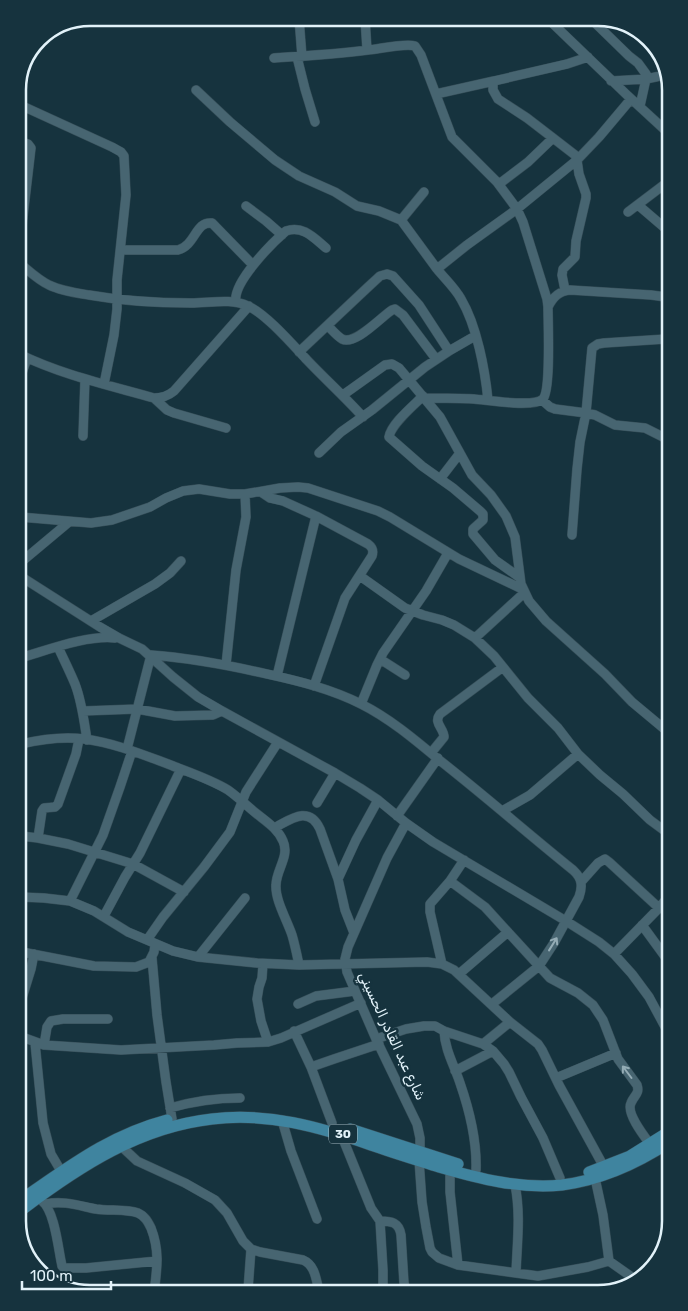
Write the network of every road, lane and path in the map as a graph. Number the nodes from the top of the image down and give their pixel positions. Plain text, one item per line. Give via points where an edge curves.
1 (299, 26) edge
2 (366, 26) edge
3 (555, 26) edge
4 (598, 26) edge
5 (367, 50) junction
6 (300, 57) junction
7 (588, 57) junction
8 (274, 58) dead end
9 (661, 77) edge
10 (646, 79) junction
11 (611, 80) junction
12 (494, 81) junction
13 (196, 90) dead end
14 (436, 94) junction
15 (631, 99) junction
16 (640, 106) junction
17 (26, 108) edge
18 (315, 122) dead end
19 (662, 127) edge
20 (553, 138) junction
21 (26, 143) edge
22 (577, 160) junction
23 (499, 184) junction
24 (662, 187) edge
25 (26, 191) edge
26 (424, 192) dead end
27 (638, 204) junction
28 (246, 206) dead end
29 (517, 209) junction
30 (628, 212) dead end
31 (400, 220) junction
32 (662, 225) edge
33 (282, 235) junction
34 (326, 248) dead end
35 (121, 250) junction
36 (252, 265) junction
37 (26, 267) edge
38 (437, 269) junction
39 (564, 290) junction
40 (662, 296) edge
41 (116, 300) junction
42 (236, 302) junction
43 (248, 306) junction
44 (548, 307) junction
45 (328, 326) junction
46 (475, 336) junction
47 (662, 339) edge
48 (450, 351) junction
49 (299, 352) junction
50 (26, 357) edge
51 (436, 359) junction
52 (85, 379) junction
53 (408, 380) junction
54 (104, 384) junction
55 (343, 396) junction
56 (423, 397) junction
57 (154, 398) junction
58 (488, 400) junction
59 (542, 400) junction
60 (586, 413) junction
61 (363, 417) junction
62 (226, 428) dead end
63 (83, 436) dead end
64 (662, 437) edge
65 (319, 453) dead end
66 (460, 453) junction
67 (440, 479) junction
68 (261, 492) junction
69 (245, 494) junction
70 (316, 516) junction
71 (26, 518) edge
72 (69, 522) junction
73 (572, 535) dead end
74 (448, 553) junction
75 (26, 558) edge
76 (181, 561) dead end
77 (360, 576) junction
78 (519, 577) junction
79 (26, 580) edge
80 (523, 591) junction
81 (412, 612) junction
82 (91, 621) junction
83 (119, 638) junction
84 (475, 638) junction
85 (58, 648) junction
86 (26, 656) edge
87 (151, 656) junction
88 (380, 659) junction
89 (226, 665) junction
90 (503, 667) junction
91 (405, 675) dead end
92 (277, 676) junction
93 (314, 686) junction
94 (361, 704) junction
95 (137, 709) junction
96 (83, 711) junction
97 (222, 711) junction
98 (662, 727) edge
99 (83, 739) junction
100 (278, 742) junction
101 (26, 743) edge
102 (129, 750) junction
103 (578, 754) junction
104 (434, 756) junction
105 (181, 769) junction
106 (335, 773) junction
107 (378, 800) junction
108 (242, 802) junction
109 (317, 803) dead end
110 (502, 811) junction
111 (397, 816) junction
112 (406, 823) junction
113 (274, 828) junction
114 (662, 829) edge
115 (26, 837) edge
116 (38, 838) junction
117 (94, 852) junction
118 (464, 860) junction
119 (133, 864) junction
120 (338, 879) junction
121 (450, 881) junction
122 (581, 882) junction
123 (184, 892) junction
124 (26, 897) edge
125 (244, 898) dead end
126 (70, 901) junction
127 (662, 904) edge
128 (659, 908) junction
129 (104, 916) junction
130 (566, 921) junction
131 (642, 925) junction
132 (508, 932) junction
133 (354, 933) junction
134 (151, 942) junction
135 (662, 952) edge
136 (26, 953) edge
137 (34, 954) junction
138 (614, 954) junction
139 (152, 958) junction
140 (198, 958) junction
141 (263, 964) junction
142 (345, 964) junction
143 (442, 964) junction
144 (299, 965) junction
145 (539, 966) junction
146 (459, 974) junction
147 (26, 985) edge
148 (355, 991) junction
149 (361, 1003) junction
150 (298, 1004) dead end
151 (492, 1004) junction
152 (108, 1019) dead end
153 (662, 1021) edge
154 (510, 1022) junction
155 (444, 1031) junction
156 (294, 1032) junction
157 (26, 1039) edge
158 (378, 1041) junction
159 (268, 1042) junction
160 (40, 1044) junction
161 (483, 1044) junction
162 (161, 1048) junction
163 (493, 1051) junction
164 (616, 1053) junction
165 (311, 1067) junction
166 (455, 1070) junction
167 (556, 1078) junction
168 (240, 1098) dead end
169 (171, 1113) junction
170 (282, 1120) junction
171 (332, 1123) junction
172 (340, 1134) junction
173 (662, 1136) edge
174 (650, 1144) junction
175 (121, 1146) junction
176 (662, 1147) edge
177 (420, 1156) junction
178 (604, 1166) junction
179 (450, 1170) junction
180 (476, 1170) junction
181 (61, 1171) junction
182 (560, 1178) junction
183 (595, 1178) junction
184 (515, 1185) junction
185 (26, 1196) edge
186 (42, 1201) junction
187 (26, 1208) edge
188 (317, 1219) dead end
189 (380, 1221) junction
190 (250, 1249) junction
191 (609, 1260) junction
192 (157, 1261) junction
193 (458, 1264) junction
194 (516, 1273) junction
195 (630, 1276) edge
196 (155, 1285) edge
197 (248, 1285) edge
198 (317, 1285) edge
199 (383, 1285) edge
200 (405, 1285) edge

1 - 6 street
2 - 5 street
3 - 7 street
4 - 10 street via 638,63
5 - 6 street
5 - 14 street via 415,46 422,55
6 - 8 street
6 - 18 street
7 - 11 street
7 - 12 street
9 - 10 street
10 - 11 street
10 - 16 street
11 - 15 street
12 - 14 street
12 - 20 street via 492,86 498,100
13 - 31 street via 275,160 299,176 357,206
14 - 23 street via 452,137
15 - 16 street
15 - 22 street
16 - 19 street
17 - 35 street via 121,152 126,195
20 - 22 street
20 - 23 street
21 - 25 street via 31,148
22 - 29 street
22 - 39 street via 586,198 575,257 563,268
23 - 29 street
24 - 27 street
26 - 31 street
27 - 30 street
27 - 32 street
28 - 33 street
29 - 38 street
29 - 44 street
31 - 38 street
33 - 34 street via 289,230 301,230
33 - 36 street
35 - 36 street via 184,248 205,223 212,223
35 - 41 street
36 - 42 street via 236,294
37 - 41 street via 53,287
38 - 46 street via 461,299
39 - 40 street
39 - 44 street
41 - 42 street
41 - 54 street via 114,334
42 - 43 street
43 - 49 street via 263,316
43 - 57 street via 174,391 162,398
44 - 59 street via 548,375
45 - 48 street via 380,276 387,274 393,276 419,305
45 - 49 street
45 - 51 street via 344,340 351,340 395,309
46 - 48 street
46 - 58 street
47 - 60 street via 594,346
48 - 51 street
49 - 55 street
50 - 52 street
51 - 53 street
52 - 54 street
52 - 63 street
53 - 55 street via 396,366 385,365
53 - 56 street
53 - 61 street
54 - 57 street
55 - 61 street
56 - 58 street
56 - 66 street via 444,424
56 - 67 street via 397,423 389,437
57 - 62 street via 174,413
58 - 59 street via 522,403
59 - 60 street via 550,408
60 - 64 street via 615,425 644,428
60 - 73 street via 577,468
61 - 65 street
66 - 67 street
66 - 78 street via 472,475 497,502 510,524 516,543
67 - 78 street via 483,514 483,520 473,529 473,534 495,560
68 - 69 street
68 - 70 street
68 - 74 street via 298,487 318,490 378,511
69 - 72 street via 199,489 183,491 112,520
69 - 89 street via 246,517 236,570
70 - 77 street via 372,547 372,556
70 - 92 street
71 - 72 street
72 - 75 street
74 - 80 street
74 - 81 street
76 - 82 street via 160,581
77 - 81 street
77 - 93 street via 339,613
78 - 80 street
79 - 82 street
80 - 84 street
80 - 98 street via 546,621
81 - 84 street via 454,625
81 - 88 street
82 - 83 street
83 - 85 street via 96,638
83 - 87 street
84 - 90 street
85 - 86 street
85 - 96 street
87 - 89 street
87 - 95 street
87 - 97 street via 173,677
88 - 91 street
88 - 94 street
89 - 92 street
90 - 103 street
90 - 104 street via 437,717 444,737
92 - 93 street
93 - 94 street
94 - 104 street
95 - 96 street
95 - 97 street via 175,716 213,715
95 - 102 street
96 - 99 street
97 - 100 street
99 - 101 street via 42,739
99 - 102 street
99 - 116 street via 58,804 42,809
100 - 106 street
100 - 108 street
102 - 105 street
102 - 117 street via 110,815
103 - 110 street via 530,795
103 - 114 street
104 - 110 street
104 - 111 street
105 - 108 street via 226,789
105 - 119 street
106 - 107 street
106 - 109 street
107 - 111 street
107 - 120 street
108 - 113 street
108 - 123 street via 230,832
110 - 122 street via 578,874
111 - 112 street
112 - 118 street
112 - 133 street, شارع عبد القادر الحسيني
113 - 120 street via 300,816 311,817 320,829
113 - 144 street via 285,845 275,887
115 - 116 street
116 - 117 street
117 - 119 street
117 - 126 street
118 - 121 street
118 - 130 street
119 - 123 street
119 - 129 street
120 - 133 street
121 - 132 street via 479,902
121 - 143 street via 429,908
122 - 128 street via 598,862 605,859
122 - 130 street via 579,897
123 - 134 street via 163,917
124 - 126 street
125 - 140 street
126 - 129 street
127 - 128 street
128 - 131 street
129 - 134 street
130 - 138 street
145 -> 130 street
131 - 135 street
131 - 138 street
132 - 145 street
132 - 146 street
133 - 142 street, شارع عبد القادر الحسيني
134 - 139 street
134 - 140 street
136 - 137 street
137 - 139 street via 94,966 136,968
137 - 147 street
138 - 153 street via 641,985
139 - 162 street
140 - 141 street
141 - 144 street
141 - 159 street via 257,999
142 - 143 street
142 - 144 street
142 - 148 street, شارع عبد القادر الحسيني
143 - 146 street
145 - 151 street
145 - 164 street via 550,978 593,1005 603,1020
146 - 151 street
148 - 149 street, شارع عبد القادر الحسيني
148 - 150 street via 316,996
149 - 156 street
149 - 158 street, شارع عبد القادر الحسيني
151 - 154 street
152 - 160 street via 51,1021
154 - 161 street
154 - 167 street via 538,1044
155 - 158 street via 435,1026 424,1026 398,1031
155 - 161 street
155 - 166 street
156 - 159 street
156 - 165 street
157 - 160 street
158 - 165 street
158 - 177 street, شارع عبد القادر الحسيني via 417,1124
159 - 162 street
160 - 162 street via 121,1050
160 - 181 street via 43,1122 51,1154
161 - 163 street
162 - 169 street
163 - 166 street
163 - 182 street via 509,1072
164 - 167 street
174 -> 164 street via 630,1109 637,1094 637,1085
165 - 171 street
166 - 180 street via 474,1139
167 - 178 street
168 - 169 street via 211,1099
169 - 171 main road, 30 via 256,1111
169 - 181 main road, 30 via 107,1143
170 - 172 main road, 30
170 - 175 main road, 30 via 227,1118 194,1121 160,1130
170 - 188 street
171 - 177 main road, 30
172 - 177 main road, 30
172 - 189 street
173 - 174 main road, 30
174 - 178 main road, 30
175 - 186 main road, 30 via 86,1164
175 - 190 street via 137,1161 215,1200
176 - 183 main road, 30 via 630,1165
177 - 179 main road, 30
177 - 180 main road, 30
177 - 193 street, شارع عبد القادر الحسيني via 422,1202 430,1248 439,1258
178 - 182 main road, 30
179 - 184 main road, 30
179 - 193 street
180 - 182 main road, 30 via 522,1178
181 - 185 main road, 30
183 - 184 main road, 30 via 557,1185
183 - 191 street
184 - 194 street via 518,1213
186 - 187 main road, 30
186 - 192 street via 134,1212 144,1216 153,1234
186 - 192 street via 51,1214 64,1268
189 - 199 street
189 - 200 street via 392,1222 400,1228
190 - 197 street
190 - 198 street via 307,1262 313,1268
191 - 194 street, شارع عبد القادر الحسيني via 538,1276
191 - 195 street
192 - 196 street
193 - 194 street, شارع عبد القادر الحسيني

